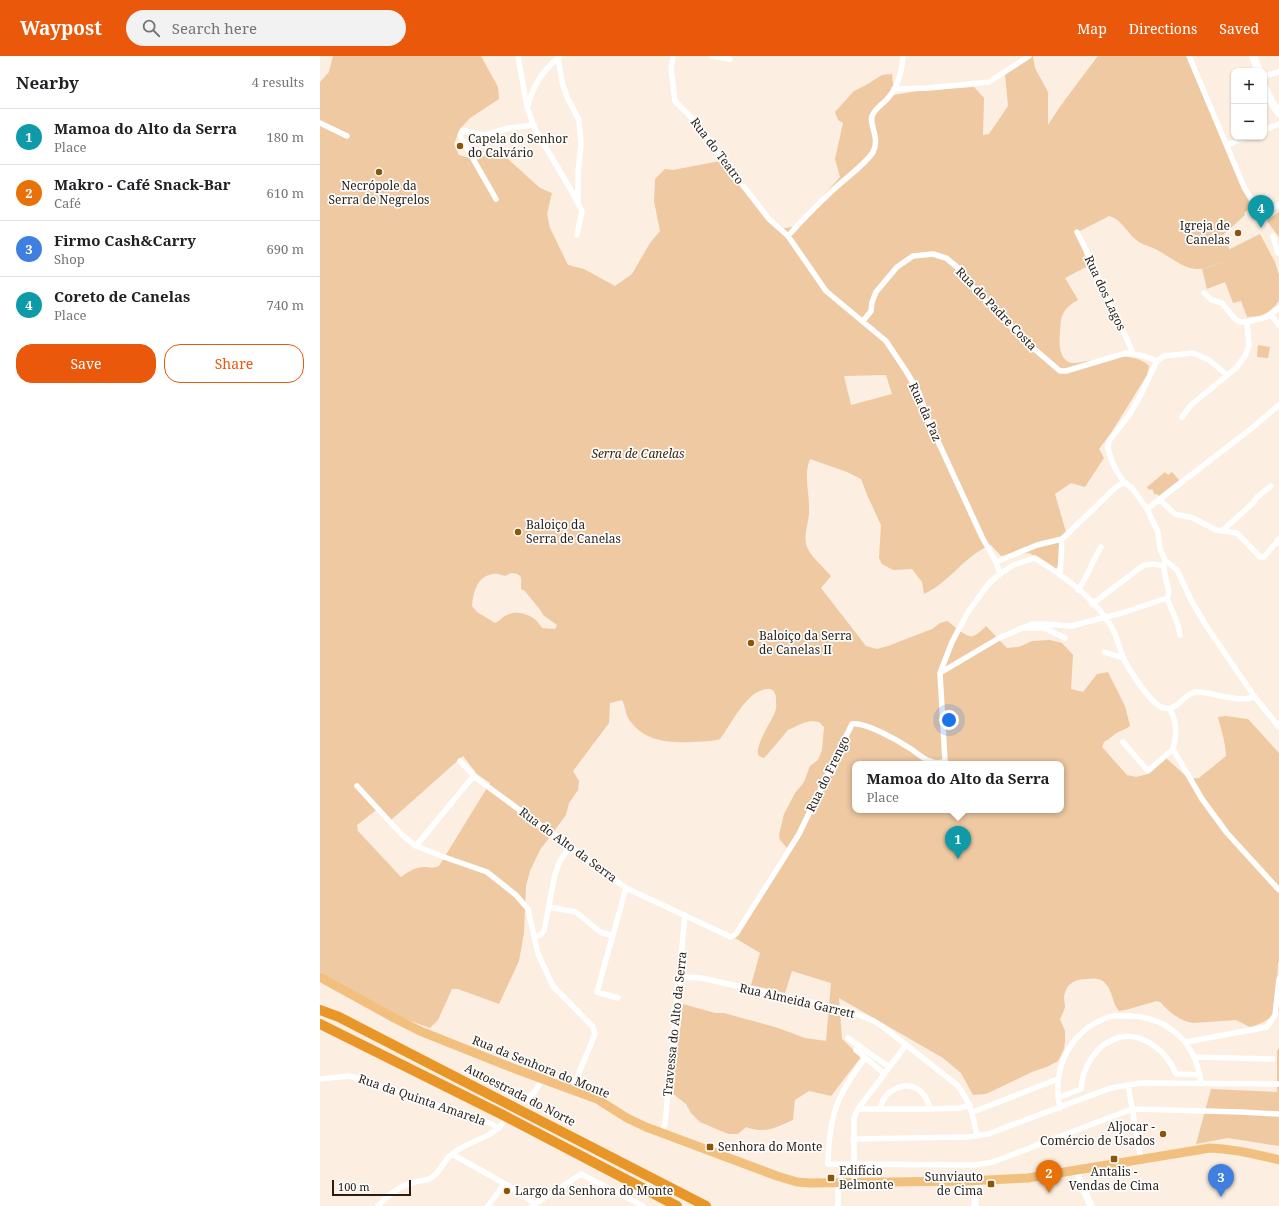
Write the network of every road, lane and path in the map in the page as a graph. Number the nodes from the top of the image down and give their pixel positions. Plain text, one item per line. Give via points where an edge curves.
1 (518, 56) edge
2 (673, 56) edge
3 (712, 56) edge
4 (904, 56) edge
5 (1029, 56) edge
6 (1190, 56) edge
7 (1253, 56) edge
8 (559, 57) edge
9 (730, 59) dead end
10 (1257, 68) edge
11 (1279, 72) edge
12 (1267, 75) edge
13 (894, 89) junction
14 (1267, 93) edge
15 (527, 107) junction
16 (1279, 113) edge
17 (320, 123) edge
18 (1279, 124) edge
19 (534, 125) junction
20 (1267, 129) edge
21 (347, 136) dead end
22 (1240, 140) edge
23 (1227, 145) junction
24 (496, 199) dead end
25 (578, 203) junction
26 (1279, 204) edge
27 (1077, 232) dead end
28 (578, 235) dead end
29 (788, 236) junction
30 (1273, 236) dead end
31 (1278, 252) edge
32 (1279, 259) edge
33 (1204, 293) dead end
34 (1279, 309) edge
35 (1271, 315) junction
36 (863, 321) junction
37 (1247, 322) junction
38 (1279, 325) edge
39 (1133, 353) junction
40 (1157, 361) junction
41 (1227, 375) junction
42 (1279, 405) edge
43 (1182, 417) dead end
44 (1124, 482) junction
45 (1271, 486) dead end
46 (1159, 499) junction
47 (1147, 509) junction
48 (1222, 531) junction
49 (1062, 539) junction
50 (1277, 542) edge
51 (1101, 548) dead end
52 (996, 562) junction
53 (1165, 563) junction
54 (1000, 574) junction
55 (1060, 575) junction
56 (1078, 590) junction
57 (1167, 598) junction
58 (1092, 604) junction
59 (1104, 617) junction
60 (1022, 628) junction
61 (1180, 635) dead end
62 (1065, 638) dead end
63 (1104, 652) dead end
64 (1124, 658) junction
65 (940, 673) junction
66 (1254, 696) junction
67 (1170, 709) junction
68 (1279, 727) edge
69 (1124, 742) dead end
70 (1173, 749) junction
71 (460, 761) dead end
72 (929, 761) edge
73 (945, 761) edge
74 (476, 778) junction
75 (357, 786) dead end
76 (416, 846) junction
77 (570, 846) junction
78 (626, 888) junction
79 (1279, 890) edge
80 (549, 907) junction
81 (685, 915) junction
82 (613, 936) junction
83 (534, 937) junction
84 (320, 977) edge
85 (680, 977) junction
86 (1279, 979) edge
87 (618, 998) dead end
88 (320, 1004) edge
89 (320, 1010) edge
90 (339, 1017) junction
91 (320, 1024) edge
92 (848, 1038) dead end
93 (1186, 1042) junction
94 (859, 1045) junction
95 (906, 1045) junction
96 (1194, 1057) junction
97 (866, 1058) junction
98 (1273, 1059) dead end
99 (889, 1067) junction
100 (884, 1073) junction
101 (1200, 1075) junction
102 (320, 1079) edge
103 (542, 1079) junction
104 (1058, 1079) junction
105 (1201, 1084) junction
106 (1279, 1084) edge
107 (1128, 1085) junction
108 (572, 1090) junction
109 (1058, 1098) junction
110 (525, 1101) dead end
111 (970, 1105) junction
112 (858, 1108) junction
113 (1060, 1108) junction
114 (880, 1109) junction
115 (930, 1109) junction
116 (1132, 1109) junction
117 (972, 1112) junction
118 (1279, 1114) edge
119 (502, 1124) dead end
120 (498, 1129) junction
121 (662, 1133) junction
122 (977, 1136) junction
123 (853, 1139) junction
124 (452, 1154) junction
125 (1141, 1159) junction
126 (1279, 1160) edge
127 (854, 1165) junction
128 (1077, 1170) junction
129 (967, 1181) junction
130 (981, 1181) junction
131 (838, 1182) junction
132 (854, 1182) junction
133 (504, 1184) junction
134 (975, 1196) junction
135 (534, 1205) edge
136 (378, 1206) edge
137 (488, 1206) edge
138 (644, 1206) edge
139 (677, 1206) edge
140 (706, 1206) edge
141 (838, 1206) edge
142 (975, 1206) edge
143 (1091, 1206) edge

1 - 15 street
2 - 29 street, Rua do Teatro via 671,69 675,101 698,124 769,219
3 - 9 street
4 - 13 street
5 - 13 street via 989,82
6 - 23 street
7 - 10 main road
8 - 15 street via 547,67 530,96
8 - 25 street via 562,82 579,120 581,144
11 - 12 street
13 - 29 street via 872,114 876,139 873,152
14 - 16 main road
15 - 19 street
17 - 21 street
18 - 20 street
19 - 24 street via 509,128 485,135 463,130 461,133 460,136
19 - 25 street
22 - 23 street
23 - 26 street via 1244,187 1262,218
25 - 28 street via 582,211
27 - 39 street, Rua dos Lagos
29 - 36 street, Rua da Paz via 826,291
30 - 31 street
31 - 32 street
33 - 37 street via 1212,300 1222,303 1236,320
34 - 35 street
35 - 37 street
35 - 38 street
36 - 39 street, Rua do Padre Costa via 871,311 876,292 896,267 913,256 933,254 946,258 957,267 968,282 1025,341 1060,371
36 - 52 street, Rua da Paz via 886,340 918,393 982,537
37 - 41 street via 1248,350 1241,363
39 - 40 street, Rua do Padre Costa
40 - 41 street via 1164,356 1193,353 1209,360
40 - 44 street via 1140,396 1109,441 1111,459
41 - 43 street via 1191,405
42 - 46 street
44 - 47 street via 1132,488
44 - 49 street
45 - 48 street
46 - 47 street
46 - 48 street via 1175,514 1193,518
47 - 53 street via 1158,532
48 - 50 street via 1233,531 1241,535 1260,557 1264,557
49 - 52 street via 1037,544
49 - 55 street
51 - 56 street
52 - 54 street, Rua da Paz
53 - 57 street via 1169,592
53 - 58 street via 1144,565
53 - 66 street via 1177,570 1199,614
54 - 55 street, Rua do Frengo via 1013,565 1035,558
54 - 65 street, Rua do Frengo via 989,583 968,612 952,642
55 - 56 street, Rua do Frengo
56 - 58 street, Rua do Frengo
57 - 59 street
57 - 61 street
58 - 59 street, Rua do Frengo
59 - 60 street via 1071,626 1032,624
59 - 64 street, Rua do Frengo via 1111,626
60 - 62 street via 1044,628
60 - 65 street via 999,638
63 - 64 street
64 - 67 street, Rua do Frengo via 1156,705
65 - 73 street, Rua do Frengo
66 - 67 street via 1243,699 1192,693
66 - 68 street
67 - 70 street via 1176,731
69 - 70 street via 1148,771
70 - 79 street via 1202,799 1227,833
71 - 74 street, Rua do Alto da Serra
72 - 81 street, Rua do Frengo via 910,748 866,726 852,724 799,834 736,934 731,936
74 - 76 street via 471,779
74 - 77 street, Rua do Alto da Serra
75 - 76 street via 402,835
76 - 83 street via 487,872 516,895 528,909
77 - 78 street, Rua do Alto da Serra
77 - 80 street via 555,874
78 - 81 street, Rua do Alto da Serra
78 - 82 street
80 - 82 street via 576,912 600,932
80 - 83 street via 544,931
81 - 85 street, Travessa do Alto da Serra
82 - 87 street via 597,992
83 - 108 street via 538,954 553,986 593,1027 595,1034
84 - 103 main road, Rua da Senhora do Monte via 420,1031
85 - 95 street, Rua Almeida Garrett via 701,978 846,1010 874,1021
85 - 121 street, Travessa do Alto da Serra
86 - 93 street via 1275,1015 1267,1027
88 - 90 highway
89 - 90 highway, Autoestrada do Norte
90 - 140 highway, Autoestrada do Norte
91 - 139 highway
92 - 94 street
93 - 96 street
93 - 104 street via 1178,1034 1151,1019 1110,1017 1087,1030 1073,1044 1061,1064
94 - 97 street via 856,1050
94 - 99 street
95 - 99 street
95 - 111 street, Rua Almeida Garrett via 951,1079
96 - 98 street
96 - 101 street
97 - 100 street
97 - 127 street via 851,1076 840,1096 828,1141 828,1164
99 - 100 street
100 - 112 street
101 - 105 street
101 - 109 street via 1176,1074 1167,1058 1157,1048 1134,1037 1120,1037 1100,1048 1092,1058 1082,1075 1081,1089
102 - 120 street, Rua da Quinta Amarela via 348,1076 360,1078 492,1124
103 - 108 main road, Rua da Senhora do Monte
103 - 110 street
104 - 109 street
104 - 117 street
105 - 106 street
105 - 107 street
107 - 113 street via 1111,1088
107 - 116 street
108 - 121 main road, Rua da Senhora do Monte via 597,1099 627,1118
109 - 113 street
111 - 115 street
111 - 117 street, Rua Almeida Garrett
112 - 114 street
112 - 123 street via 854,1118
113 - 122 street
114 - 115 street
114 - 115 street via 886,1096 899,1087 908,1086 915,1086 921,1091
116 - 118 street
116 - 125 street
116 - 127 street via 987,1163
117 - 122 street, Rua Almeida Garrett
119 - 120 street
120 - 124 street
121 - 131 main road, Rua da Senhora do Monte via 797,1182
122 - 123 street
123 - 127 street
124 - 133 street
124 - 136 street via 429,1179 399,1188
125 - 126 main road, Rua da Senhora do Monte via 1215,1148 1241,1150
125 - 128 main road, Rua da Senhora do Monte
127 - 132 street
128 - 130 main road, Rua da Senhora do Monte via 1028,1178
128 - 143 street
129 - 130 main road, Rua da Senhora do Monte
129 - 132 main road, Rua da Senhora do Monte
129 - 134 street
130 - 134 street
131 - 132 main road, Rua da Senhora do Monte
131 - 141 street
133 - 135 street
133 - 137 street
134 - 142 street
135 - 138 street via 582,1174

